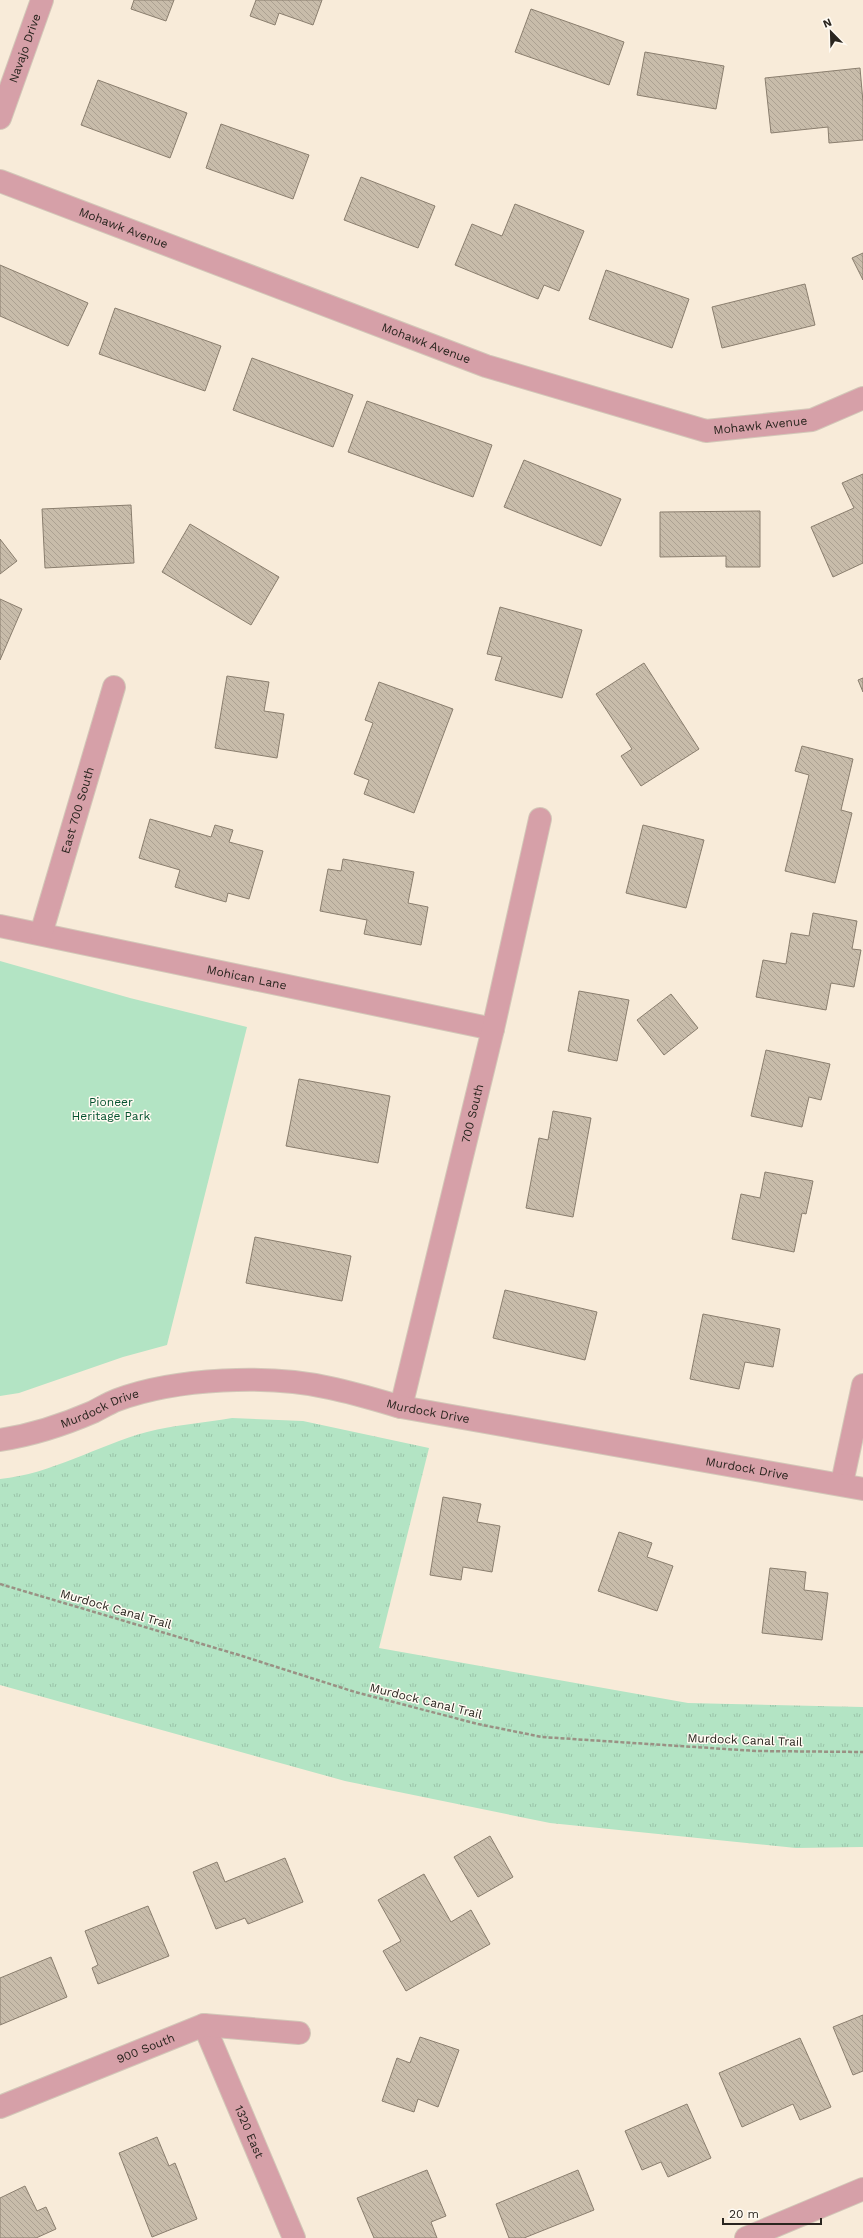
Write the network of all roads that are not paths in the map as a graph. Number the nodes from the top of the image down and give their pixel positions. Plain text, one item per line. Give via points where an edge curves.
1 (42, 0) edge
2 (0, 118) edge
3 (0, 181) edge
4 (863, 398) edge
5 (114, 687) dead end
6 (540, 819) dead end
7 (0, 926) edge
8 (41, 934) junction
9 (493, 1029) junction
10 (863, 1385) edge
11 (400, 1407) junction
12 (0, 1440) edge
13 (842, 1483) junction
14 (863, 1489) edge
15 (204, 2025) junction
16 (299, 2032) dead end
17 (0, 2107) edge
18 (863, 2189) edge
19 (294, 2238) edge
20 (746, 2238) edge

1 - 2 street, Navajo Drive
3 - 4 street, Mohawk Avenue via 486,366 706,431 812,420
5 - 8 street, East 700 South
6 - 9 street, 700 South
7 - 8 street, Mohican Lane
8 - 9 street, Mohican Lane
9 - 11 street, 700 South
10 - 13 street
11 - 12 street, Murdock Drive via 329,1387 284,1382 192,1383 117,1400 58,1426
11 - 13 street, Murdock Drive
13 - 14 street, Murdock Drive
15 - 16 street, 900 South
15 - 17 street, 900 South
15 - 19 street, 1320 East
18 - 20 street

